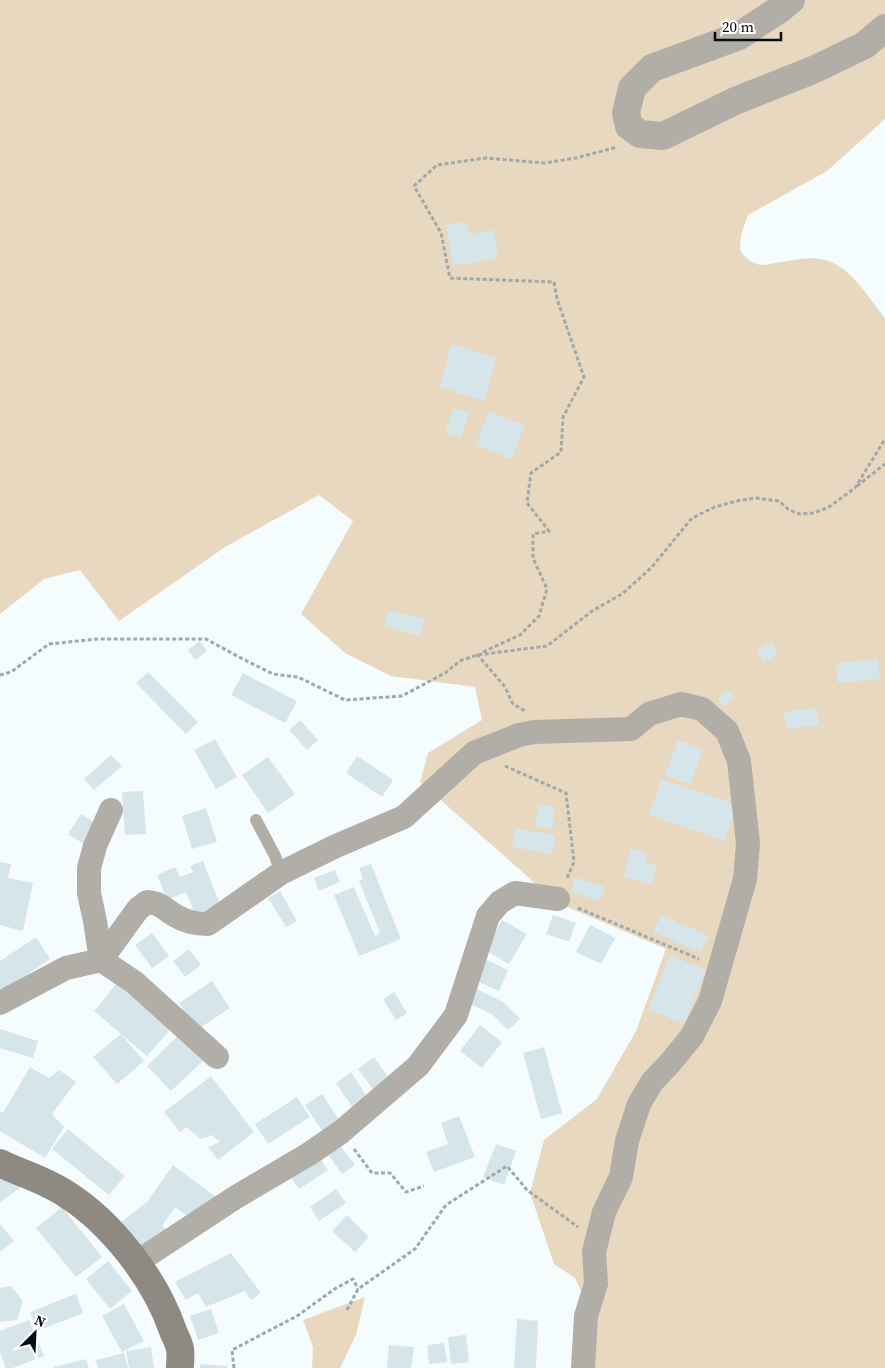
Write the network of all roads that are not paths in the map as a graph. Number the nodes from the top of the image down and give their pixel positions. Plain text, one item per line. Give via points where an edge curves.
1 (791, 0) edge
2 (885, 28) edge
3 (111, 810) dead end
4 (256, 820) dead end
5 (281, 874) junction
6 (558, 899) road end
7 (100, 960) junction
8 (0, 1003) edge
9 (217, 1057) dead end
10 (0, 1163) edge
11 (137, 1262) junction
12 (180, 1368) edge
13 (583, 1368) edge

1 - 2 street via 739,36 652,68 632,88 626,113 629,126 640,134 663,136 865,45
3 - 7 street via 89,868 89,892
4 - 5 lane
5 - 7 street via 208,924 183,920 159,903 148,902 138,909
5 - 13 street via 404,817 474,753 519,735 631,729 649,714 681,704 702,708 727,731 739,761 748,843 745,878 710,1002 692,1036 652,1082 639,1104 627,1141 621,1177 604,1212 594,1252 596,1284 586,1316
6 - 11 street via 515,893 500,902 488,916 456,1015 418,1066 341,1132
7 - 8 street via 66,968
7 - 9 street via 134,982
10 - 11 main road via 51,1185 81,1204
11 - 12 main road via 167,1313 180,1348

